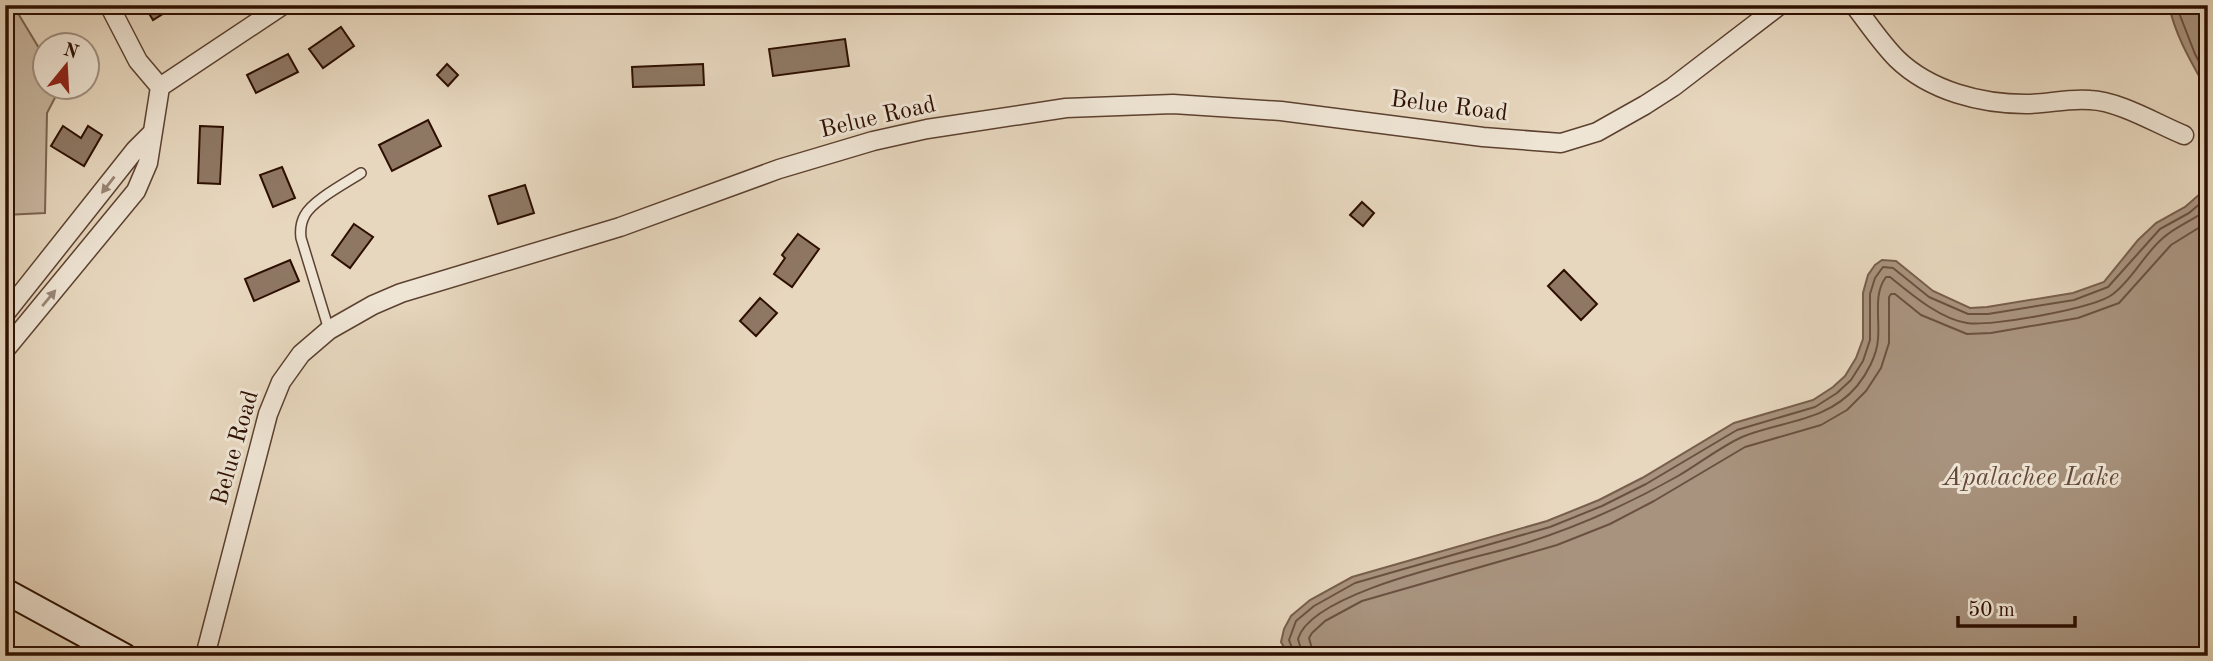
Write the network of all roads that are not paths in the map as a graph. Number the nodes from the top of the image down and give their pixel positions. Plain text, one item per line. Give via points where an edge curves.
1 (109, 5) edge
2 (283, 5) edge
3 (1780, 5) edge
4 (1854, 5) edge
5 (160, 87) junction
6 (152, 133) junction
7 (2184, 135) dead end
8 (361, 173) dead end
9 (5, 314) edge
10 (329, 330) junction
11 (5, 350) edge
12 (5, 591) edge
13 (124, 656) edge
14 (205, 656) edge

1 - 5 street via 138,61
2 - 5 street
3 - 10 street, Belue Road via 1672,86 1580,139 1522,141 1281,111 1173,104 1066,108 928,129 779,169 620,227 401,293
4 - 7 street via 1899,61 1944,89 2012,104 2106,102
5 - 6 street
6 -> 9 street
11 -> 6 street via 136,191 148,163
8 - 10 lane via 311,207 300,228
10 - 14 street, Belue Road via 301,354 274,398
12 - 13 street

